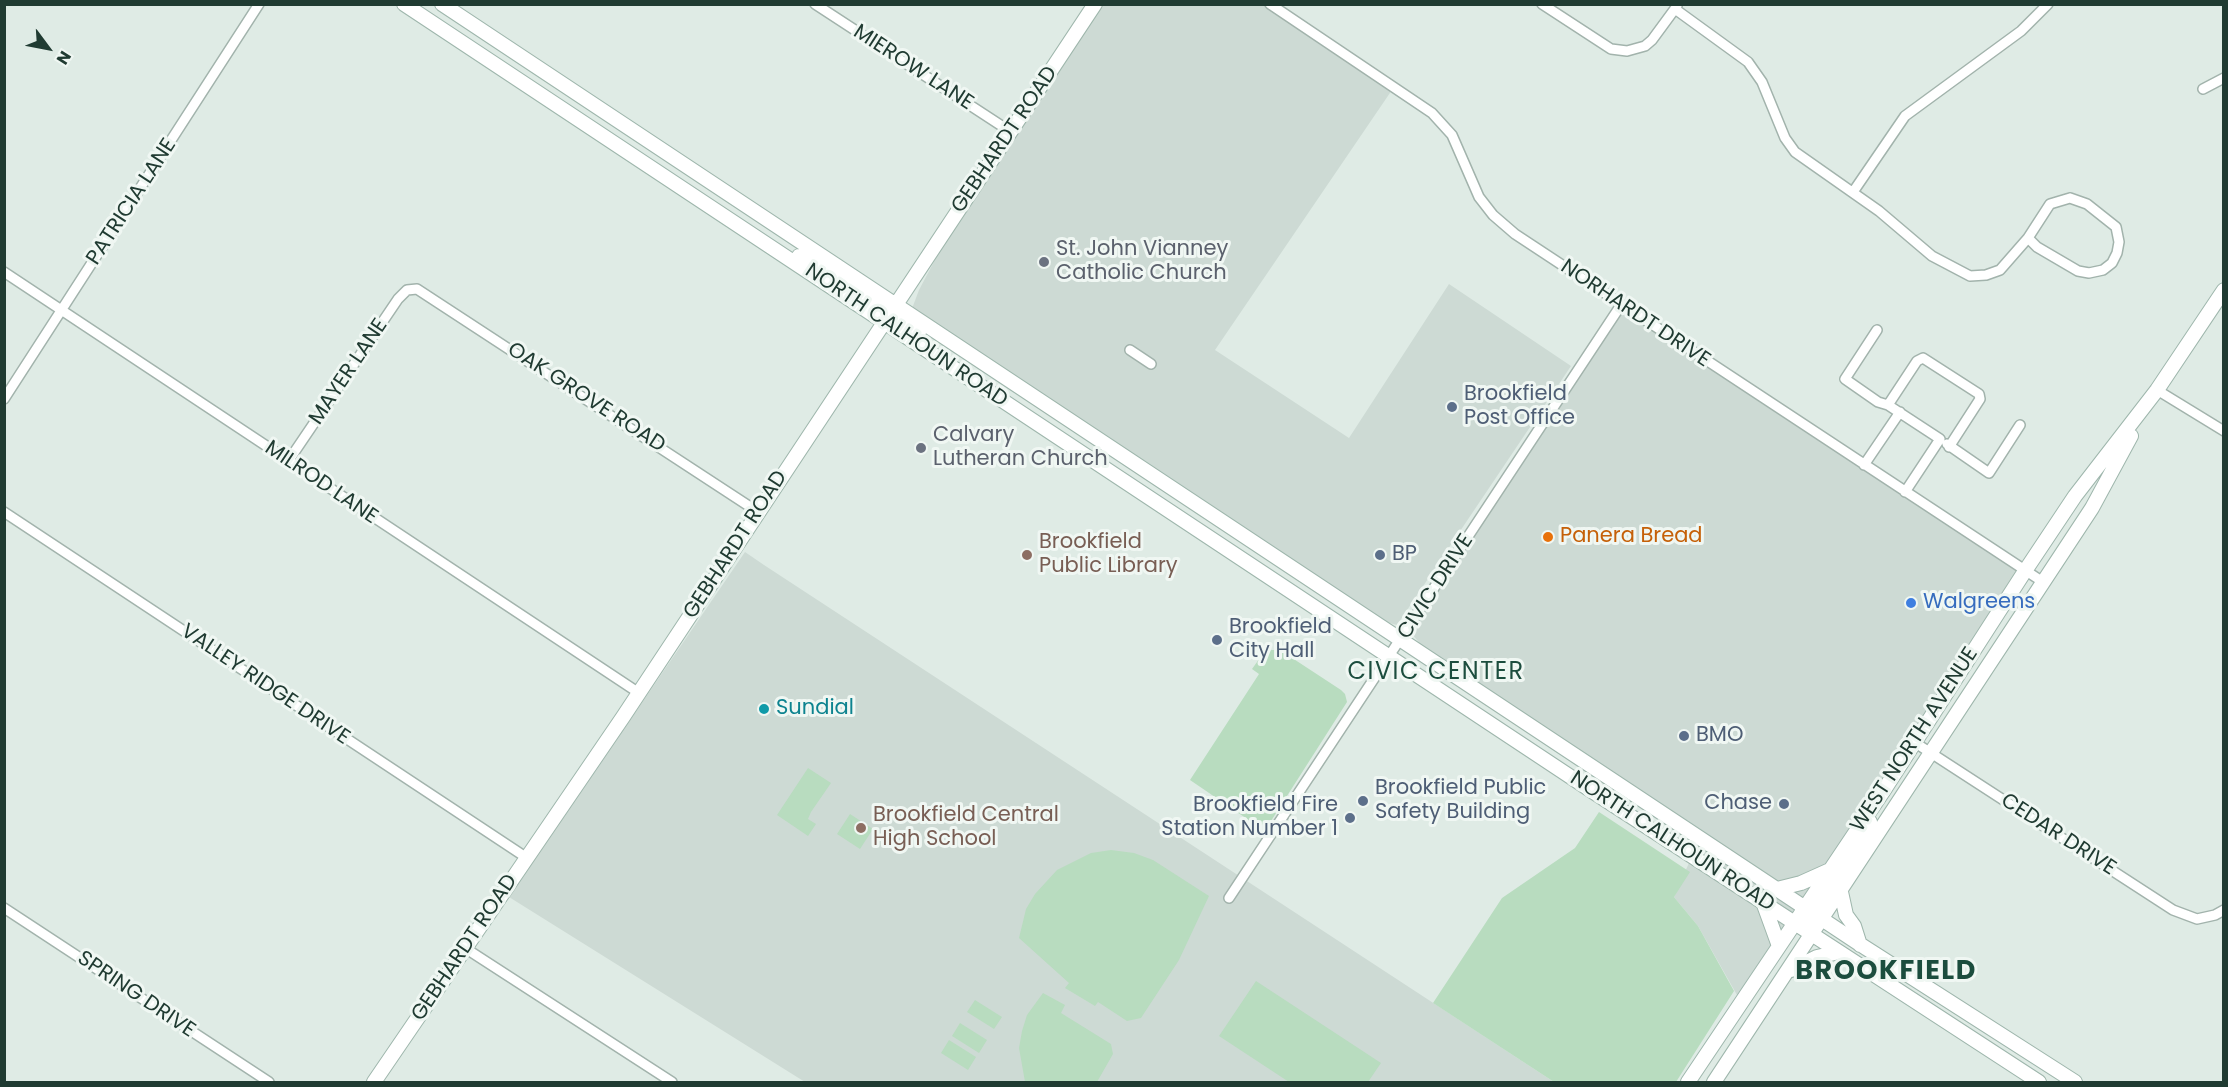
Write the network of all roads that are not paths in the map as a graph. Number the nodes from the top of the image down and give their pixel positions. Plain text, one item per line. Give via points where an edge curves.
1 (259, 4) edge
2 (404, 4) edge
3 (442, 4) edge
4 (815, 4) edge
5 (1095, 4) edge
6 (1270, 4) edge
7 (1542, 4) edge
8 (2048, 4) edge
9 (1676, 7) edge
10 (2223, 78) edge
11 (2203, 89) dead end
12 (1011, 132) junction
13 (1853, 192) junction
14 (756, 237) junction
15 (2028, 238) junction
16 (4, 272) edge
17 (412, 289) joint
18 (2223, 290) edge
19 (895, 305) junction
20 (1621, 305) junction
21 (62, 311) junction
22 (883, 321) junction
23 (1877, 330) dead end
24 (1130, 350) dead end
25 (1151, 364) dead end
26 (998, 372) junction
27 (2157, 390) junction
28 (4, 399) edge
29 (2149, 402) junction
30 (1888, 405) junction
31 (1900, 412) junction
32 (2020, 426) dead end
33 (2223, 431) edge
34 (1940, 439) junction
35 (1949, 447) junction
36 (289, 460) junction
37 (1864, 465) junction
38 (1905, 492) junction
39 (4, 512) edge
40 (758, 512) junction
41 (2025, 571) junction
42 (2043, 582) junction
43 (1402, 640) junction
44 (1390, 657) junction
45 (639, 693) junction
46 (1914, 742) junction
47 (1932, 754) junction
48 (1884, 790) junction
49 (526, 858) junction
50 (1830, 870) junction
51 (1778, 889) junction
52 (1840, 892) junction
53 (1229, 898) dead end
54 (1762, 900) junction
55 (4, 908) edge
56 (2223, 910) edge
57 (1814, 913) junction
58 (1795, 923) junction
59 (1812, 935) junction
60 (1860, 945) junction
61 (1779, 946) junction
62 (465, 948) junction
63 (1839, 952) junction
64 (1788, 972) junction
65 (1692, 1081) edge
66 (269, 1083) edge
67 (374, 1083) edge
68 (672, 1083) edge
69 (1714, 1083) edge
70 (2039, 1083) edge
71 (2074, 1083) edge

1 - 21 street, PATRICIA LANE
2 - 14 main road, NORTH CALHOUN ROAD
3 - 19 main road, NORTH CALHOUN ROAD
4 - 12 street, MIEROW LANE
5 - 12 main road, GEBHARDT ROAD
6 - 20 street, NORHARDT DRIVE via 1432,113 1452,135 1479,198 1493,215
7 - 9 street via 1611,49 1627,51 1652,40
8 - 13 street via 2021,31 1905,116
9 - 13 street via 1748,62 1762,82 1785,138 1795,152
10 - 11 street
12 - 19 main road, GEBHARDT ROAD
13 - 15 street via 1932,256 1970,276 2000,270
14 - 19 main road via 821,267 884,309
14 - 22 main road, NORTH CALHOUN ROAD
15 - 15 street via 2064,264 2089,273 2112,263 2119,242 2110,220 2070,198 2050,204
16 - 21 street, MILROD LANE
17 - 36 street, MAYER LANE via 398,299
17 - 40 street, OAK GROVE ROAD via 424,291
18 - 27 main road, WEST NORTH AVENUE
19 - 22 main road, GEBHARDT ROAD
19 - 26 main road, NORTH CALHOUN ROAD
20 - 37 street, NORHARDT DRIVE
20 - 43 street, CIVIC DRIVE
21 - 28 street, PATRICIA LANE
21 - 36 street, MILROD LANE
22 - 26 main road via 890,316 898,319 966,362
22 - 40 main road, GEBHARDT ROAD
22 - 44 main road, NORTH CALHOUN ROAD
23 - 30 street via 1845,379
24 - 25 street
26 - 43 main road, NORTH CALHOUN ROAD
27 - 29 main road, WEST NORTH AVENUE
27 - 33 street
29 - 41 main road, WEST NORTH AVENUE via 2075,496
29 - 42 main road, WEST NORTH AVENUE via 2092,508
30 - 31 street
30 - 35 street via 1917,361 1923,358 1979,394 1980,399
31 - 34 street
31 - 37 street
32 - 35 street via 1989,473
34 - 35 street
34 - 38 street
36 - 45 street, MILROD LANE
37 - 38 street, NORHARDT DRIVE
38 - 41 street, NORHARDT DRIVE
39 - 49 street, VALLEY RIDGE DRIVE
40 - 45 main road, GEBHARDT ROAD
41 - 42 street, NORHARDT DRIVE
41 - 46 main road, WEST NORTH AVENUE
42 - 47 main road, WEST NORTH AVENUE
43 - 44 street, CIVIC DRIVE
43 - 51 main road, NORTH CALHOUN ROAD
44 - 53 street, CIVIC DRIVE
44 - 54 main road, NORTH CALHOUN ROAD
45 - 49 main road, GEBHARDT ROAD
46 - 47 street, CEDAR DRIVE
46 - 48 main road, WEST NORTH AVENUE
47 - 52 main road, WEST NORTH AVENUE
47 - 56 street, CEDAR DRIVE via 2173,910 2205,919
48 - 50 main road, WEST NORTH AVENUE
48 - 57 main road via 1860,843
49 - 62 main road, GEBHARDT ROAD
50 - 51 main road
50 - 57 main road, WEST NORTH AVENUE
51 - 57 main road, NORTH CALHOUN ROAD
52 - 57 main road, WEST NORTH AVENUE
52 - 60 main road
54 - 58 main road, NORTH CALHOUN ROAD
54 - 61 main road
55 - 66 street, SPRING DRIVE
57 - 58 main road, WEST NORTH AVENUE
57 - 59 main road, WEST NORTH AVENUE
57 - 60 main road, NORTH CALHOUN ROAD
58 - 59 main road, NORTH CALHOUN ROAD
58 - 61 main road, WEST NORTH AVENUE
59 - 63 main road, NORTH CALHOUN ROAD
59 - 64 main road, WEST NORTH AVENUE
60 - 71 main road, NORTH CALHOUN ROAD
61 - 65 main road, WEST NORTH AVENUE
62 - 67 main road, GEBHARDT ROAD
62 - 68 street
63 - 64 main road via 1817,957
63 - 70 main road, NORTH CALHOUN ROAD
64 - 69 main road, WEST NORTH AVENUE

